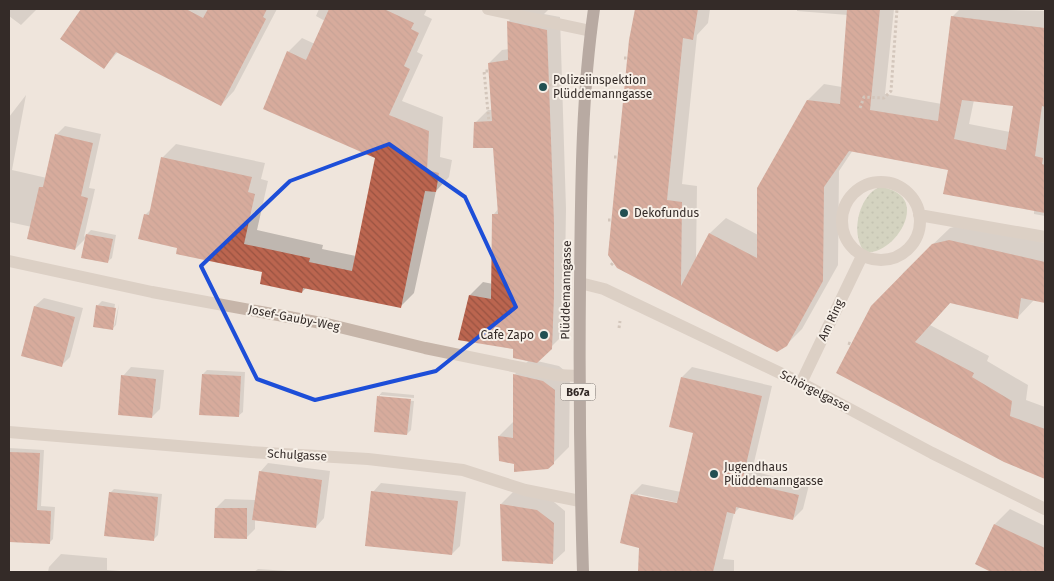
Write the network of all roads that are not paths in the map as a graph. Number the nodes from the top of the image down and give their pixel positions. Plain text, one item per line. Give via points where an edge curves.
1 (488, 9) edge
2 (594, 9) edge
3 (591, 31) junction
4 (919, 215) junction
5 (1045, 237) edge
6 (862, 256) junction
7 (9, 261) edge
8 (580, 283) junction
9 (578, 376) junction
10 (801, 383) junction
11 (9, 432) edge
12 (580, 501) junction
13 (1045, 509) edge
14 (582, 572) edge

1 - 3 street
2 - 3 main road, Plüddemanngasse / B67a
3 - 8 main road, Plüddemanngasse / B67a via 580,222
4 - 5 street
4 - 6 street via 919,230 903,253 890,260
4 - 6 street via 916,203 898,186 875,182 853,193 846,203 842,226 845,238
6 - 10 street, Am Ring
7 - 9 street, Josef-Gauby-Weg via 152,292 327,324 556,375
8 - 9 main road, Plüddemanngasse / B67a
8 - 10 street, Schörgelgasse via 604,289
9 - 12 main road, Plüddemanngasse / B67a
10 - 13 street, Schörgelgasse
11 - 12 street, Schulgasse via 368,459 462,470 525,490
12 - 14 main road, Plüddemanngasse / B67a

